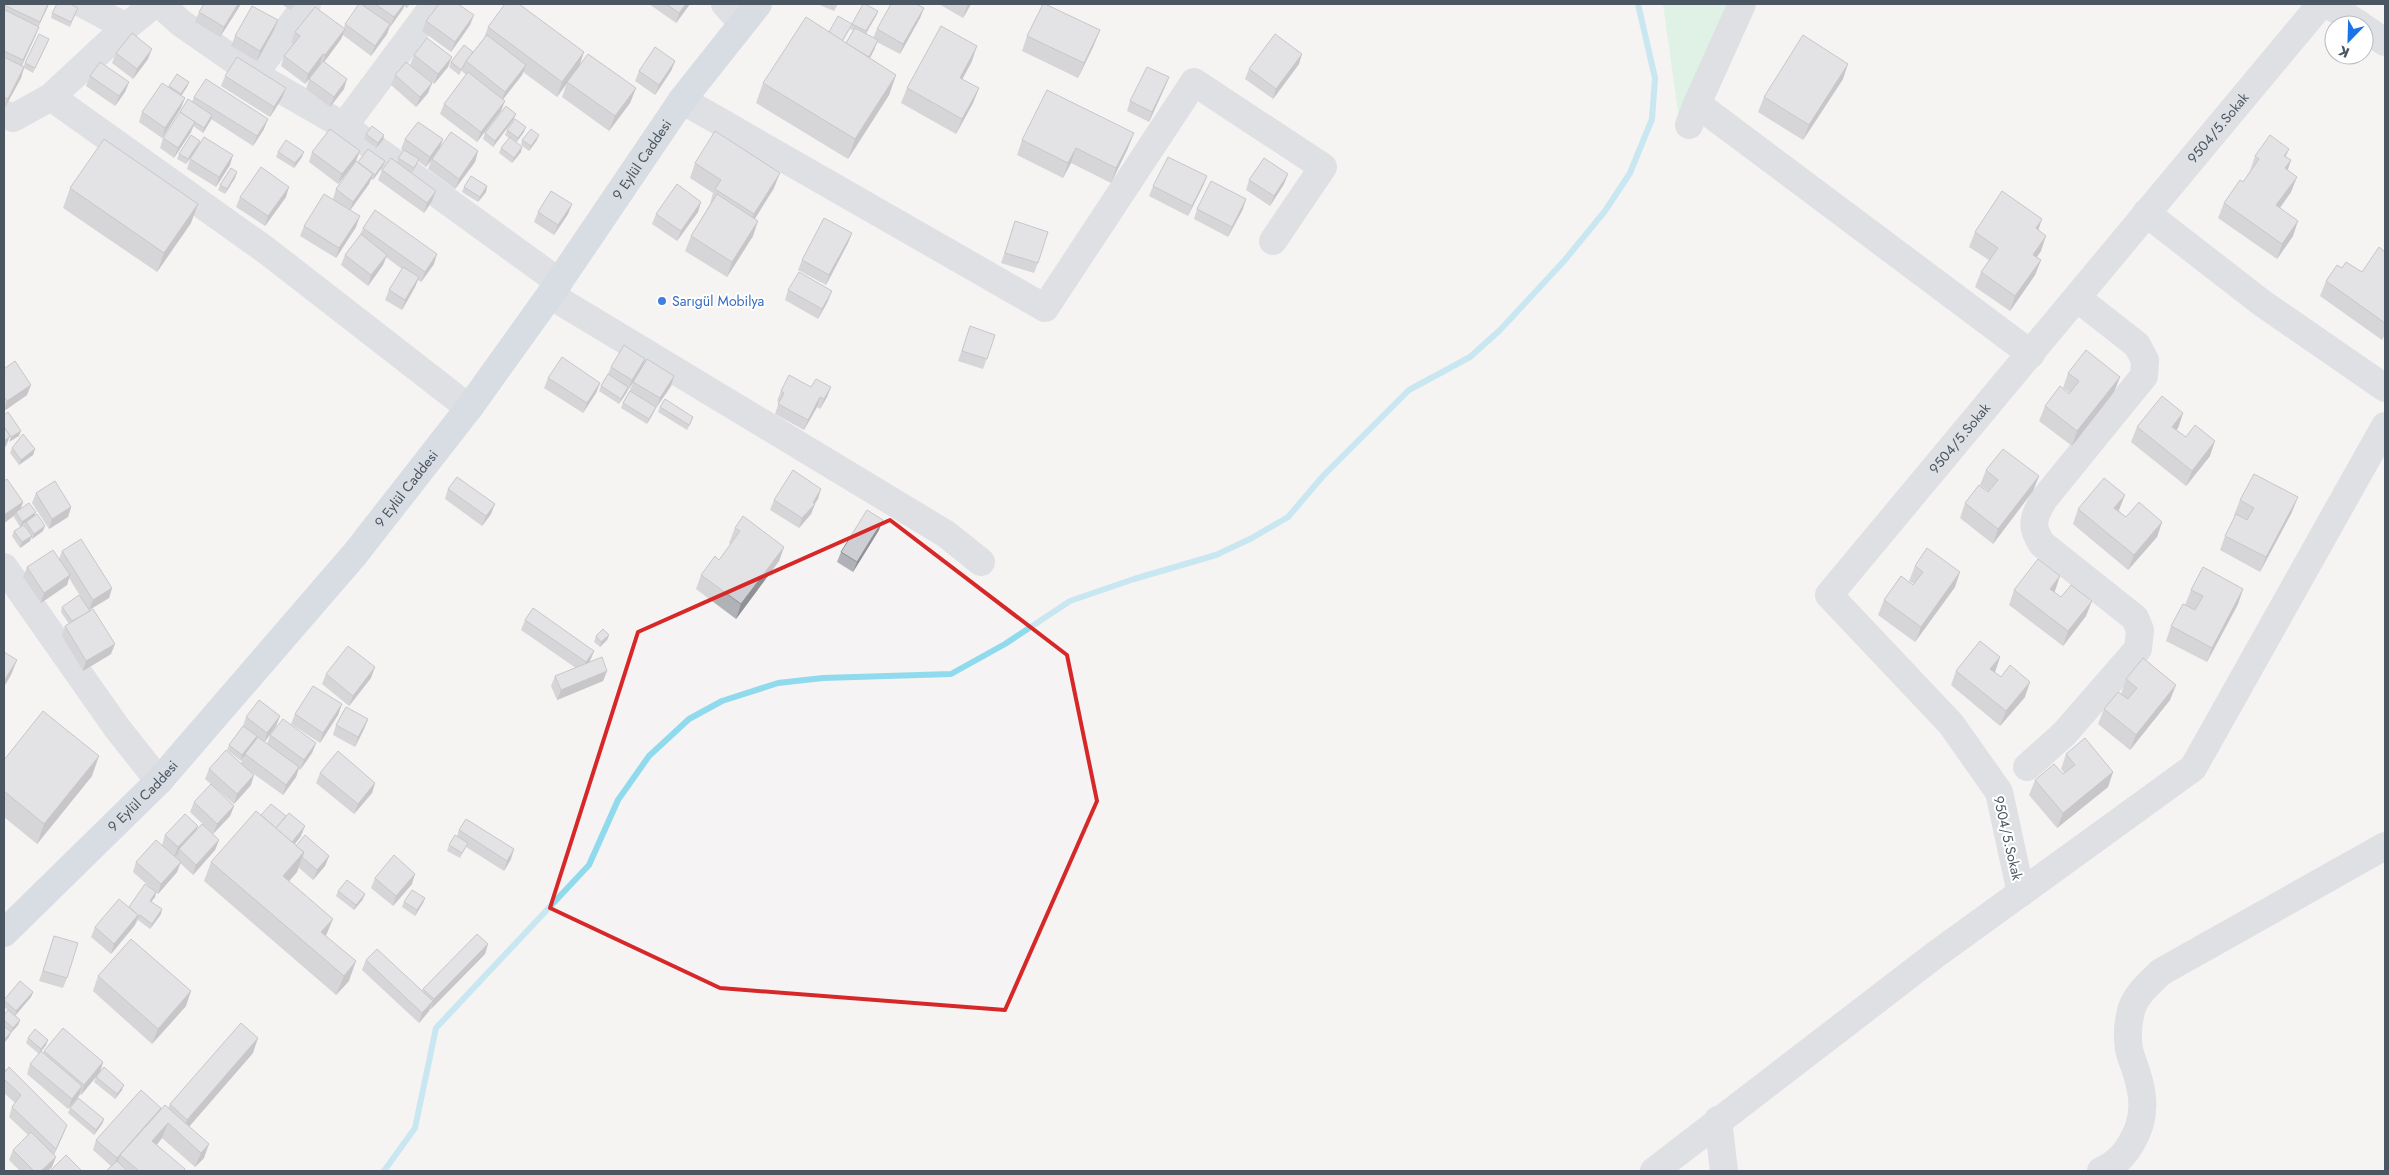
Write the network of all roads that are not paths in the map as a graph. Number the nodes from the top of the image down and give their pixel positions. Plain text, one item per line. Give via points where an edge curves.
1 (83, 4) edge
2 (154, 4) edge
3 (160, 4) edge
4 (307, 4) edge
5 (435, 4) edge
6 (1742, 4) edge
7 (2321, 4) edge
8 (2328, 4) edge
9 (742, 10) edge
10 (187, 14) edge
11 (2345, 15) edge
12 (126, 27) junction
13 (2374, 35) edge
14 (2385, 42) edge
15 (254, 74) junction
16 (51, 98) junction
17 (682, 100) junction
18 (4, 114) edge
19 (344, 126) junction
20 (2146, 213) junction
21 (1273, 241) dead end
22 (554, 288) junction
23 (2077, 298) junction
24 (2031, 354) junction
25 (2385, 388) edge
26 (469, 408) junction
27 (2385, 426) edge
28 (981, 562) dead end
29 (4, 567) edge
30 (2027, 767) dead end
31 (159, 781) junction
32 (2385, 846) edge
33 (2021, 893) junction
34 (4, 933) edge
35 (1718, 1120) junction
36 (1654, 1171) edge
37 (1724, 1171) edge
38 (2101, 1171) edge

1 - 12 street
2 - 12 street
3 - 10 street
4 - 15 street
5 - 19 street
6 - 24 street via 1693,114
7 - 20 street, 9504/5.Sokak
8 - 11 street
9 - 17 main road, 9 Eylül Caddesi
10 - 15 street
12 - 16 street
13 - 14 street
15 - 19 street
16 - 18 street via 13,118
16 - 26 street via 267,251
17 - 21 street via 1045,308 1194,82 1323,167
17 - 22 main road, 9 Eylül Caddesi
19 - 22 street
20 - 23 street, 9504/5.Sokak
20 - 25 street via 2262,304
22 - 26 main road, 9 Eylül Caddesi
22 - 28 street via 946,534
23 - 24 street, 9504/5.Sokak
23 - 30 street via 2137,345 2145,360 2144,376 2044,499 2036,513 2034,532 2042,544 2135,618 2140,630 2138,649 2064,734
24 - 33 street, 9504/5.Sokak via 1829,595 1951,724 1999,792
26 - 31 main road, 9 Eylül Caddesi via 356,554
27 - 33 street via 2192,768
29 - 31 street via 117,728
31 - 34 main road, 9 Eylül Caddesi
32 - 38 street via 2161,972 2139,995 2132,1009 2129,1050 2144,1110 2128,1151
33 - 35 street
35 - 36 street
35 - 37 street

